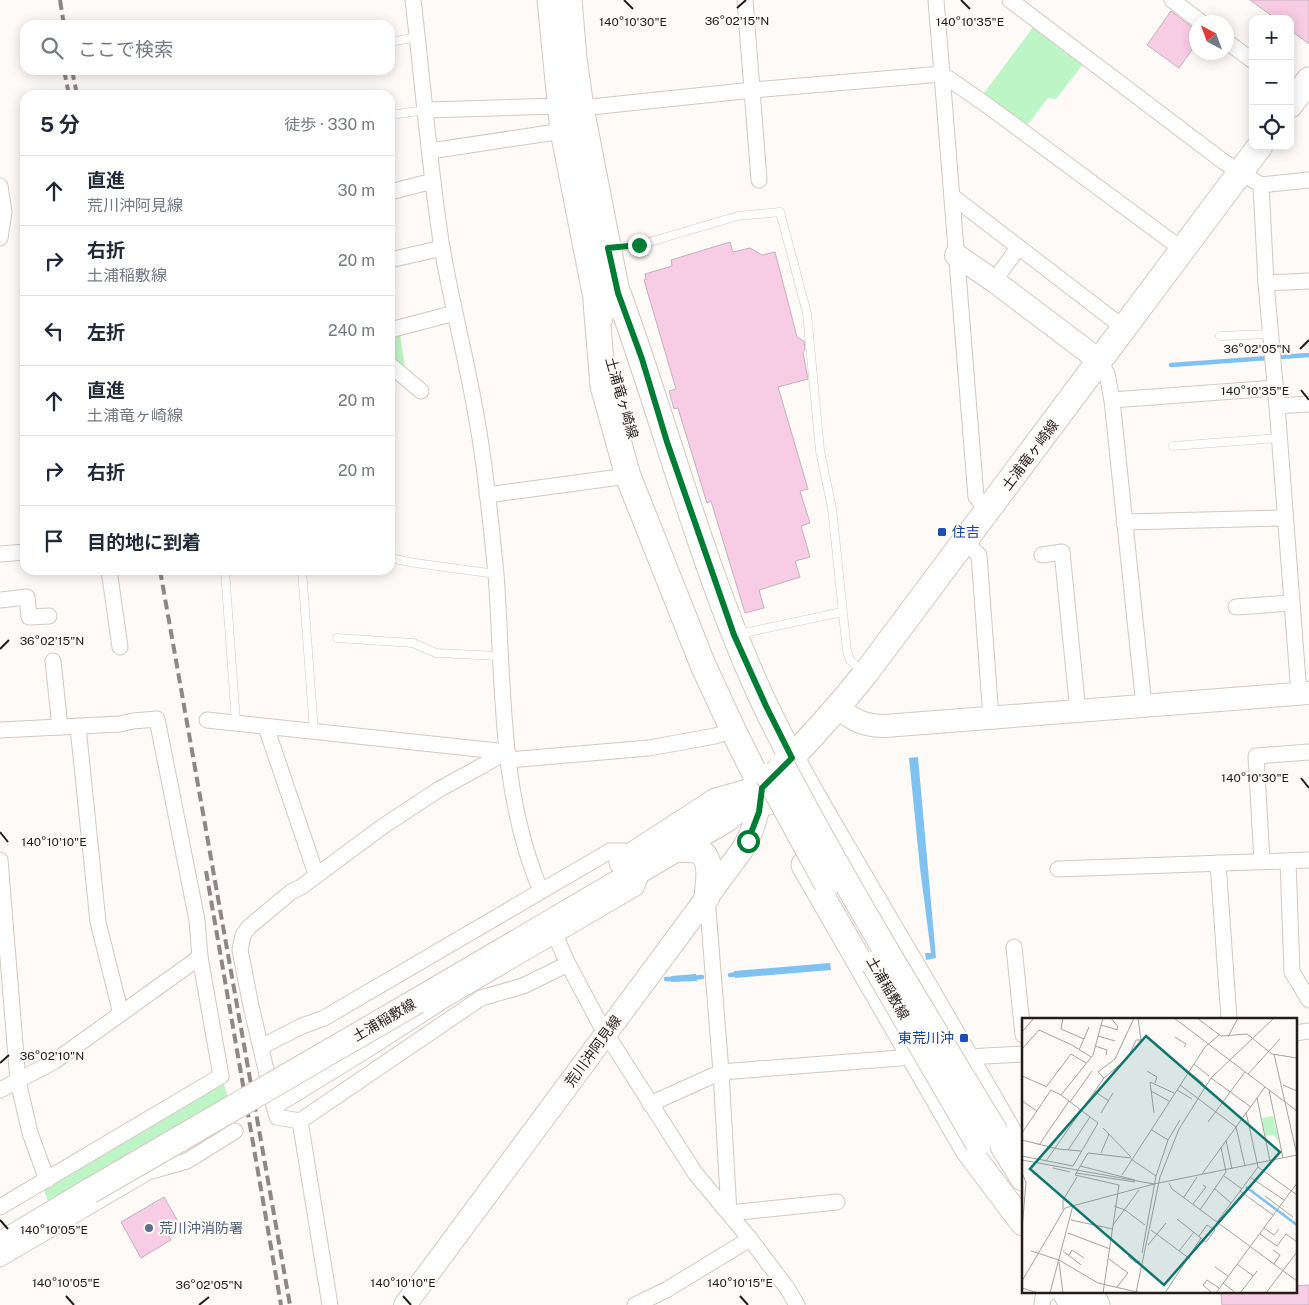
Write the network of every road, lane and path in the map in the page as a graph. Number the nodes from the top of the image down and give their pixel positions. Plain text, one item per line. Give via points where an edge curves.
1 (413, 0) edge
2 (550, 0) edge
3 (569, 0) edge
4 (745, 0) edge
5 (936, 0) edge
6 (1010, 0) edge
7 (1172, 0) edge
8 (1192, 15) edge
9 (418, 37) junction
10 (395, 41) edge
11 (1234, 47) edge
12 (1252, 60) edge
13 (942, 74) junction
14 (753, 90) junction
15 (571, 107) junction
16 (426, 110) junction
17 (395, 114) edge
18 (563, 131) junction
19 (1259, 150) edge
20 (430, 152) junction
21 (1251, 178) junction
22 (759, 180) dead end
23 (1309, 180) edge
24 (433, 181) junction
25 (0, 186) edge
26 (395, 191) edge
27 (952, 196) junction
28 (0, 238) edge
29 (442, 248) junction
30 (608, 248) junction
31 (1018, 248) junction
32 (1182, 250) junction
33 (956, 255) junction
34 (395, 259) edge
35 (994, 281) junction
36 (1309, 281) edge
37 (1266, 283) junction
38 (607, 297) junction
39 (455, 313) junction
40 (1124, 328) junction
41 (395, 329) edge
42 (1270, 334) junction
43 (1220, 336) dead end
44 (1100, 361) junction
45 (395, 369) edge
46 (1275, 388) junction
47 (421, 391) dead end
48 (1112, 400) junction
49 (1309, 404) edge
50 (1277, 406) junction
51 (1279, 438) junction
52 (1173, 446) dead end
53 (639, 460) junction
54 (487, 495) junction
55 (988, 510) junction
56 (1285, 518) junction
57 (1124, 522) junction
58 (965, 542) junction
59 (20, 552) edge
60 (0, 554) edge
61 (1042, 555) dead end
62 (395, 559) edge
63 (496, 574) junction
64 (110, 575) edge
65 (225, 575) edge
66 (302, 575) edge
67 (0, 600) edge
68 (1291, 603) junction
69 (1236, 607) dead end
70 (842, 612) junction
71 (49, 616) dead end
72 (734, 635) junction
73 (337, 638) dead end
74 (120, 647) dead end
75 (500, 656) junction
76 (53, 661) dead end
77 (865, 674) junction
78 (1304, 694) edge
79 (1144, 706) junction
80 (838, 707) junction
81 (1078, 712) junction
82 (991, 718) junction
83 (207, 720) dead end
84 (236, 723) junction
85 (78, 726) junction
86 (266, 726) junction
87 (60, 728) junction
88 (0, 730) edge
89 (733, 730) junction
90 (314, 732) junction
91 (1309, 752) edge
92 (507, 756) junction
93 (776, 772) junction
94 (678, 849) junction
95 (0, 860) edge
96 (1309, 860) edge
97 (1288, 861) junction
98 (1262, 862) junction
99 (638, 863) junction
100 (1218, 863) junction
101 (1058, 870) dead end
102 (316, 874) junction
103 (541, 891) junction
104 (707, 898) junction
105 (555, 935) junction
106 (1014, 947) dead end
107 (200, 957) junction
108 (568, 964) junction
109 (467, 987) junction
110 (446, 999) junction
111 (1309, 1000) edge
112 (476, 1002) junction
113 (121, 1014) junction
114 (456, 1014) junction
115 (1229, 1018) edge
116 (6, 1019) edge
117 (1022, 1025) edge
118 (1309, 1032) edge
119 (606, 1033) junction
120 (1296, 1033) edge
121 (260, 1047) junction
122 (1022, 1054) edge
123 (913, 1057) junction
124 (966, 1057) junction
125 (721, 1072) junction
126 (18, 1081) junction
127 (0, 1090) edge
128 (650, 1104) junction
129 (274, 1107) junction
130 (300, 1121) junction
131 (236, 1131) dead end
132 (987, 1138) junction
133 (1022, 1155) edge
134 (1022, 1177) edge
135 (47, 1180) junction
136 (86, 1185) junction
137 (837, 1202) dead end
138 (0, 1207) edge
139 (729, 1213) junction
140 (1022, 1220) edge
141 (1022, 1221) edge
142 (0, 1226) edge
143 (750, 1239) junction
144 (0, 1245) edge
145 (0, 1259) edge
146 (1050, 1292) edge
147 (1065, 1292) edge
148 (1090, 1292) edge
149 (413, 1301) edge
150 (330, 1305) edge
151 (635, 1305) edge
152 (797, 1305) edge
153 (1042, 1305) edge
154 (1073, 1305) edge
155 (1097, 1305) edge

1 - 9 street
2 - 15 main road, 土浦竜ヶ崎線
3 - 15 main road, 土浦竜ヶ崎線 via 574,58
4 - 14 street
5 - 13 street
6 - 21 street via 1224,162
7 - 8 street
9 - 10 lane
9 - 16 street
11 - 12 street
13 - 14 street
13 - 27 street
13 - 32 street
14 - 15 street
14 - 22 street
15 - 16 street
15 - 18 main road, 土浦竜ヶ崎線
15 - 30 main road, 土浦竜ヶ崎線
16 - 17 lane
16 - 20 street
18 - 20 street
18 - 38 main road, 土浦竜ヶ崎線
19 - 21 main road, 土浦竜ヶ崎線
20 - 24 street
21 - 23 street
21 - 32 main road, 土浦竜ヶ崎線
21 - 37 street
24 - 26 street
24 - 29 street
25 - 28 street via 4,212
27 - 31 street
27 - 33 street
29 - 34 street
29 - 39 street
30 - 38 main road, 土浦竜ヶ崎線
30 - 70 lane via 639,245 738,216 780,212 806,313 820,451 832,508
31 - 35 street
31 - 40 street
32 - 40 main road, 土浦竜ヶ崎線
33 - 35 street
33 - 55 street via 976,497
35 - 44 street
36 - 37 street
37 - 42 street
38 - 53 main road, 土浦竜ヶ崎線 via 630,360
38 - 53 main road via 603,386
38 - 72 main road via 642,359 667,442
39 - 41 street
39 - 54 street via 482,451
40 - 44 main road, 土浦竜ヶ崎線
42 - 43 lane
42 - 46 street
44 - 48 street
44 - 55 main road, 土浦竜ヶ崎線
45 - 47 street
46 - 48 street
46 - 50 street
48 - 57 street
49 - 50 street
50 - 51 street
51 - 52 lane
51 - 56 street
53 - 54 street
53 - 89 main road via 702,664
53 - 93 main road, 土浦竜ヶ崎線 via 704,642 744,730
54 - 63 street
55 - 58 main road, 土浦竜ヶ崎線
56 - 57 street
56 - 68 street
57 - 79 street
58 - 77 main road, 土浦竜ヶ崎線
58 - 82 street via 980,555
59 - 60 street
61 - 81 street via 1062,552
62 - 63 lane
63 - 75 street
64 - 74 street
65 - 84 lane
66 - 90 lane
67 - 71 street via 27,597 29,617
68 - 69 street
68 - 78 street
70 - 72 lane
70 - 77 lane via 848,655
72 - 93 main road via 766,706
73 - 75 lane via 413,643 436,652
75 - 92 street
76 - 87 street
77 - 80 main road, 土浦竜ヶ崎線
78 - 79 street
79 - 81 street
80 - 82 street via 855,721 870,726
80 - 93 main road, 土浦竜ヶ崎線
81 - 82 street
83 - 84 street
84 - 86 street
85 - 87 street
85 - 107 street via 157,719 196,920
85 - 113 street via 98,922
86 - 90 street
86 - 102 street
87 - 88 street
89 - 92 street via 649,748
89 - 93 main road
90 - 92 street
91 - 98 street via 1256,756
92 - 102 street via 438,790
92 - 103 street via 519,825
93 - 94 main road, 土浦稲敷線 via 727,819
93 - 99 main road, 土浦稲敷線 via 716,801
93 - 104 street, 荒川沖阿見線 via 748,841
93 - 123 main road via 792,844
93 - 124 main road via 823,814
93 - 132 main road, 土浦稲敷線, bridge via 803,842
94 - 99 main road, 土浦稲敷線
94 - 104 main road via 698,851 706,858 709,868
95 - 116 street
96 - 97 street
97 - 98 street
97 - 111 street via 1292,972
98 - 100 street
99 - 103 street via 623,851 610,851
99 - 105 street via 636,888
99 - 136 main road, 土浦稲敷線, bridge
100 - 101 street
100 - 115 street
102 - 121 street via 248,927 243,935 240,950
103 - 121 street via 324,1018
104 - 119 street, 荒川沖阿見線
104 - 125 street
105 - 108 street
105 - 109 street
106 - 117 street
107 - 113 street
107 - 135 street via 221,1076
108 - 112 street via 522,986
108 - 119 street
109 - 110 street
109 - 112 street
110 - 114 street
110 - 129 street
112 - 114 street
113 - 126 street via 55,1061
114 - 130 street
116 - 126 street
118 - 120 street
119 - 128 street
119 - 149 street, 荒川沖阿見線
121 - 129 street
122 - 124 street
123 - 125 street
123 - 141 main road via 968,1150
124 - 133 main road
125 - 128 street
125 - 139 street
126 - 127 street
126 - 135 street via 30,1133
128 - 139 street via 695,1173
129 - 130 street via 276,1117
130 - 150 street
131 - 145 street via 187,1160 148,1172
132 - 134 main road, 土浦稲敷線
132 - 140 main road, 土浦稲敷線
135 - 138 street
136 - 142 main road, 土浦稲敷線
136 - 144 main road, 土浦稲敷線
137 - 139 street
139 - 143 street
143 - 151 street
143 - 152 street
146 - 153 street via 1043,1297
147 - 154 main road
148 - 155 main road

